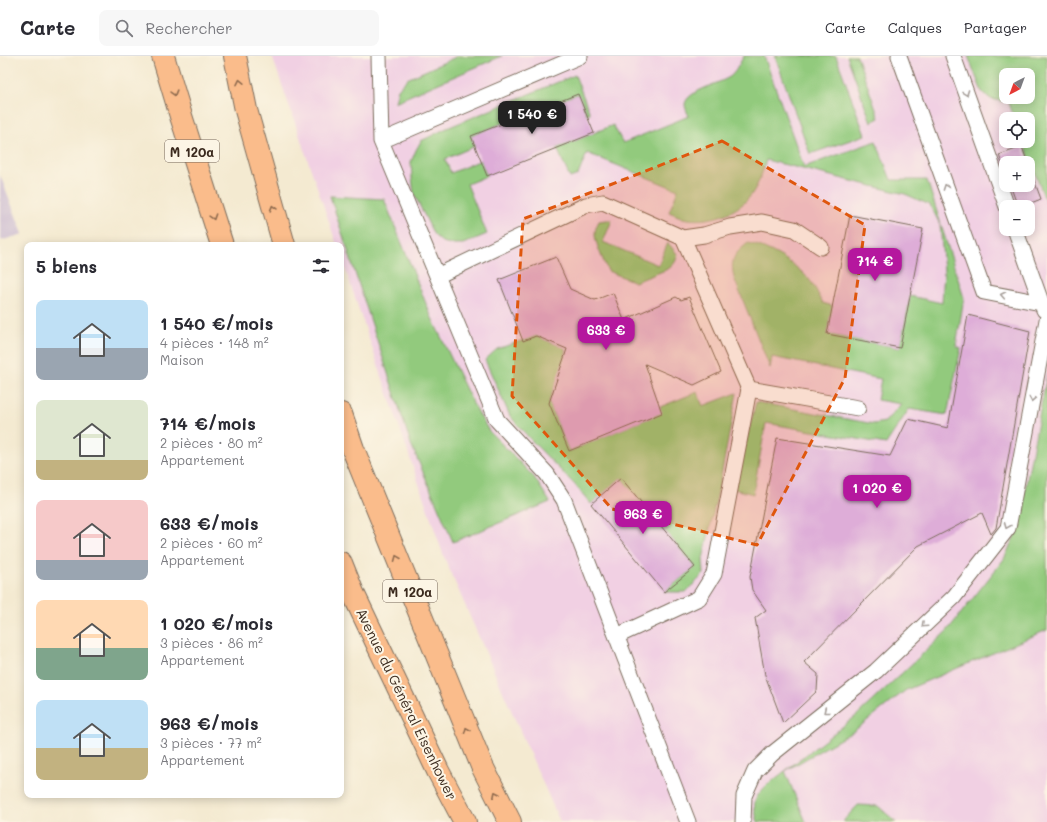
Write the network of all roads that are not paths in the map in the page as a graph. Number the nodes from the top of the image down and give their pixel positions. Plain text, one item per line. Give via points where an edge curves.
1 (163, 56) edge
2 (235, 56) edge
3 (380, 56) edge
4 (580, 56) edge
5 (899, 56) edge
6 (953, 56) edge
7 (381, 141) junction
8 (1004, 200) edge
9 (1017, 236) edge
10 (683, 238) junction
11 (221, 242) edge
12 (283, 242) edge
13 (821, 247) dead end
14 (437, 276) junction
15 (1041, 303) junction
16 (1047, 319) edge
17 (749, 389) junction
18 (858, 408) dead end
19 (344, 423) edge
20 (344, 571) edge
21 (617, 636) junction
22 (466, 822) edge
23 (510, 822) edge
24 (688, 822) edge
25 (742, 822) edge

1 -> 11 main road, M 120a
12 -> 2 main road via 246,110
3 - 7 lane
4 - 7 lane
15 -> 5 lane via 984,292
6 -> 8 lane
7 - 14 lane
9 - 15 lane
10 - 13 lane via 762,222 794,229
10 - 14 lane via 603,202 586,205
10 - 17 lane
14 - 21 lane via 497,420 547,474 564,500
15 - 16 lane
16 -> 25 lane via 1008,528 954,597 876,671 772,754 755,771 744,796
17 - 18 lane
17 - 21 lane via 714,574 699,598
23 -> 19 main road, M 120a via 482,766
20 - 22 main road, Avenue du Général Eisenhower via 438,771
21 - 24 lane

